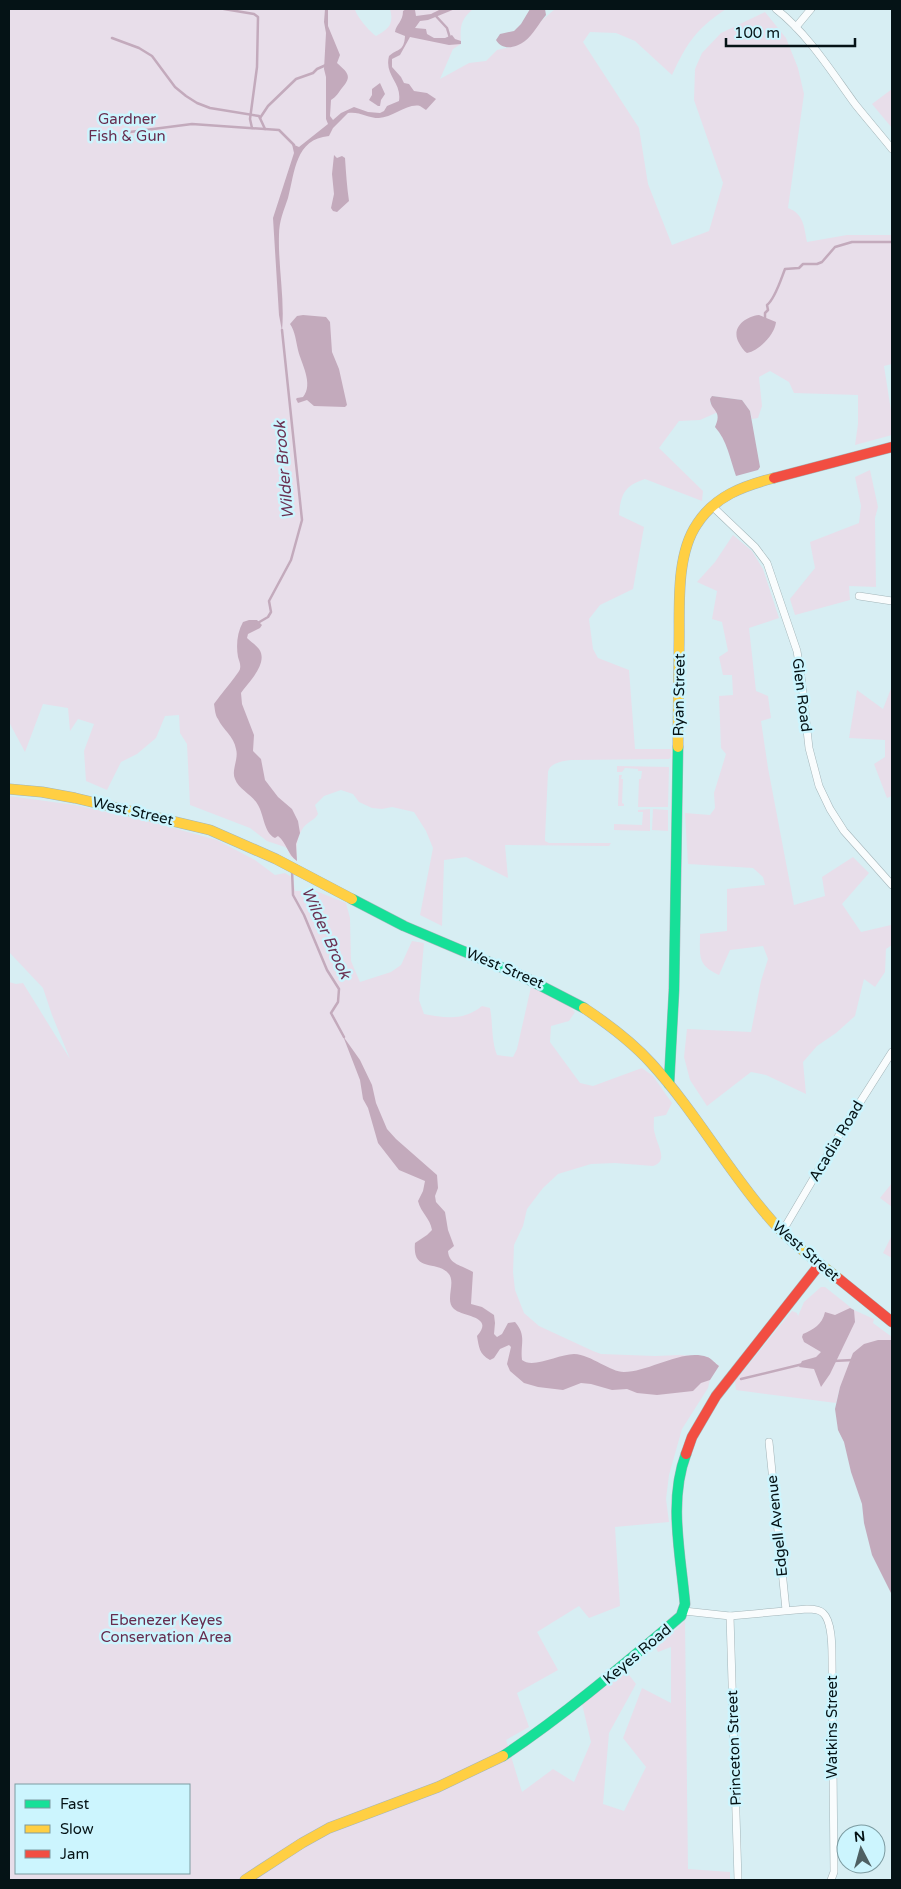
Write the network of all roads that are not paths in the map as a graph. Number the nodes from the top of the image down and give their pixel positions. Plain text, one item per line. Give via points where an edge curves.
1 (776, 9) edge
2 (811, 9) edge
3 (796, 26) junction
4 (892, 149) edge
5 (892, 447) edge
6 (712, 506) junction
7 (859, 596) dead end
8 (892, 602) edge
9 (9, 789) edge
10 (892, 884) edge
11 (892, 1052) edge
12 (669, 1084) junction
13 (782, 1232) junction
14 (820, 1264) junction
15 (892, 1322) edge
16 (769, 1442) dead end
17 (786, 1610) junction
18 (684, 1611) junction
19 (730, 1616) junction
20 (245, 1880) edge
21 (738, 1880) edge
22 (831, 1880) edge

1 - 3 street
2 - 3 street
3 - 4 street
5 - 6 street, Ryan Street via 747,486
6 - 10 street, Glen Road via 767,563 797,651 809,748 819,786 844,831
6 - 12 street, Ryan Street via 699,520 691,536 681,583 674,990
7 - 8 street
9 - 12 street, West Street via 65,795 230,838 403,925 526,976 565,996 624,1036
11 - 13 street, Acadia Road
12 - 13 street, West Street via 747,1191
13 - 14 street, West Street
14 - 15 street, West Street
14 - 18 street, Keyes Road via 720,1392 689,1445 681,1471 677,1508
16 - 17 street, Edgell Avenue
17 - 19 street
17 - 22 street, Watkins Street via 807,1609 823,1613 831,1639 834,1873
18 - 19 street
18 - 20 street, Keyes Road via 677,1621 586,1696 496,1760 438,1787 329,1828
19 - 21 street, Princeton Street

